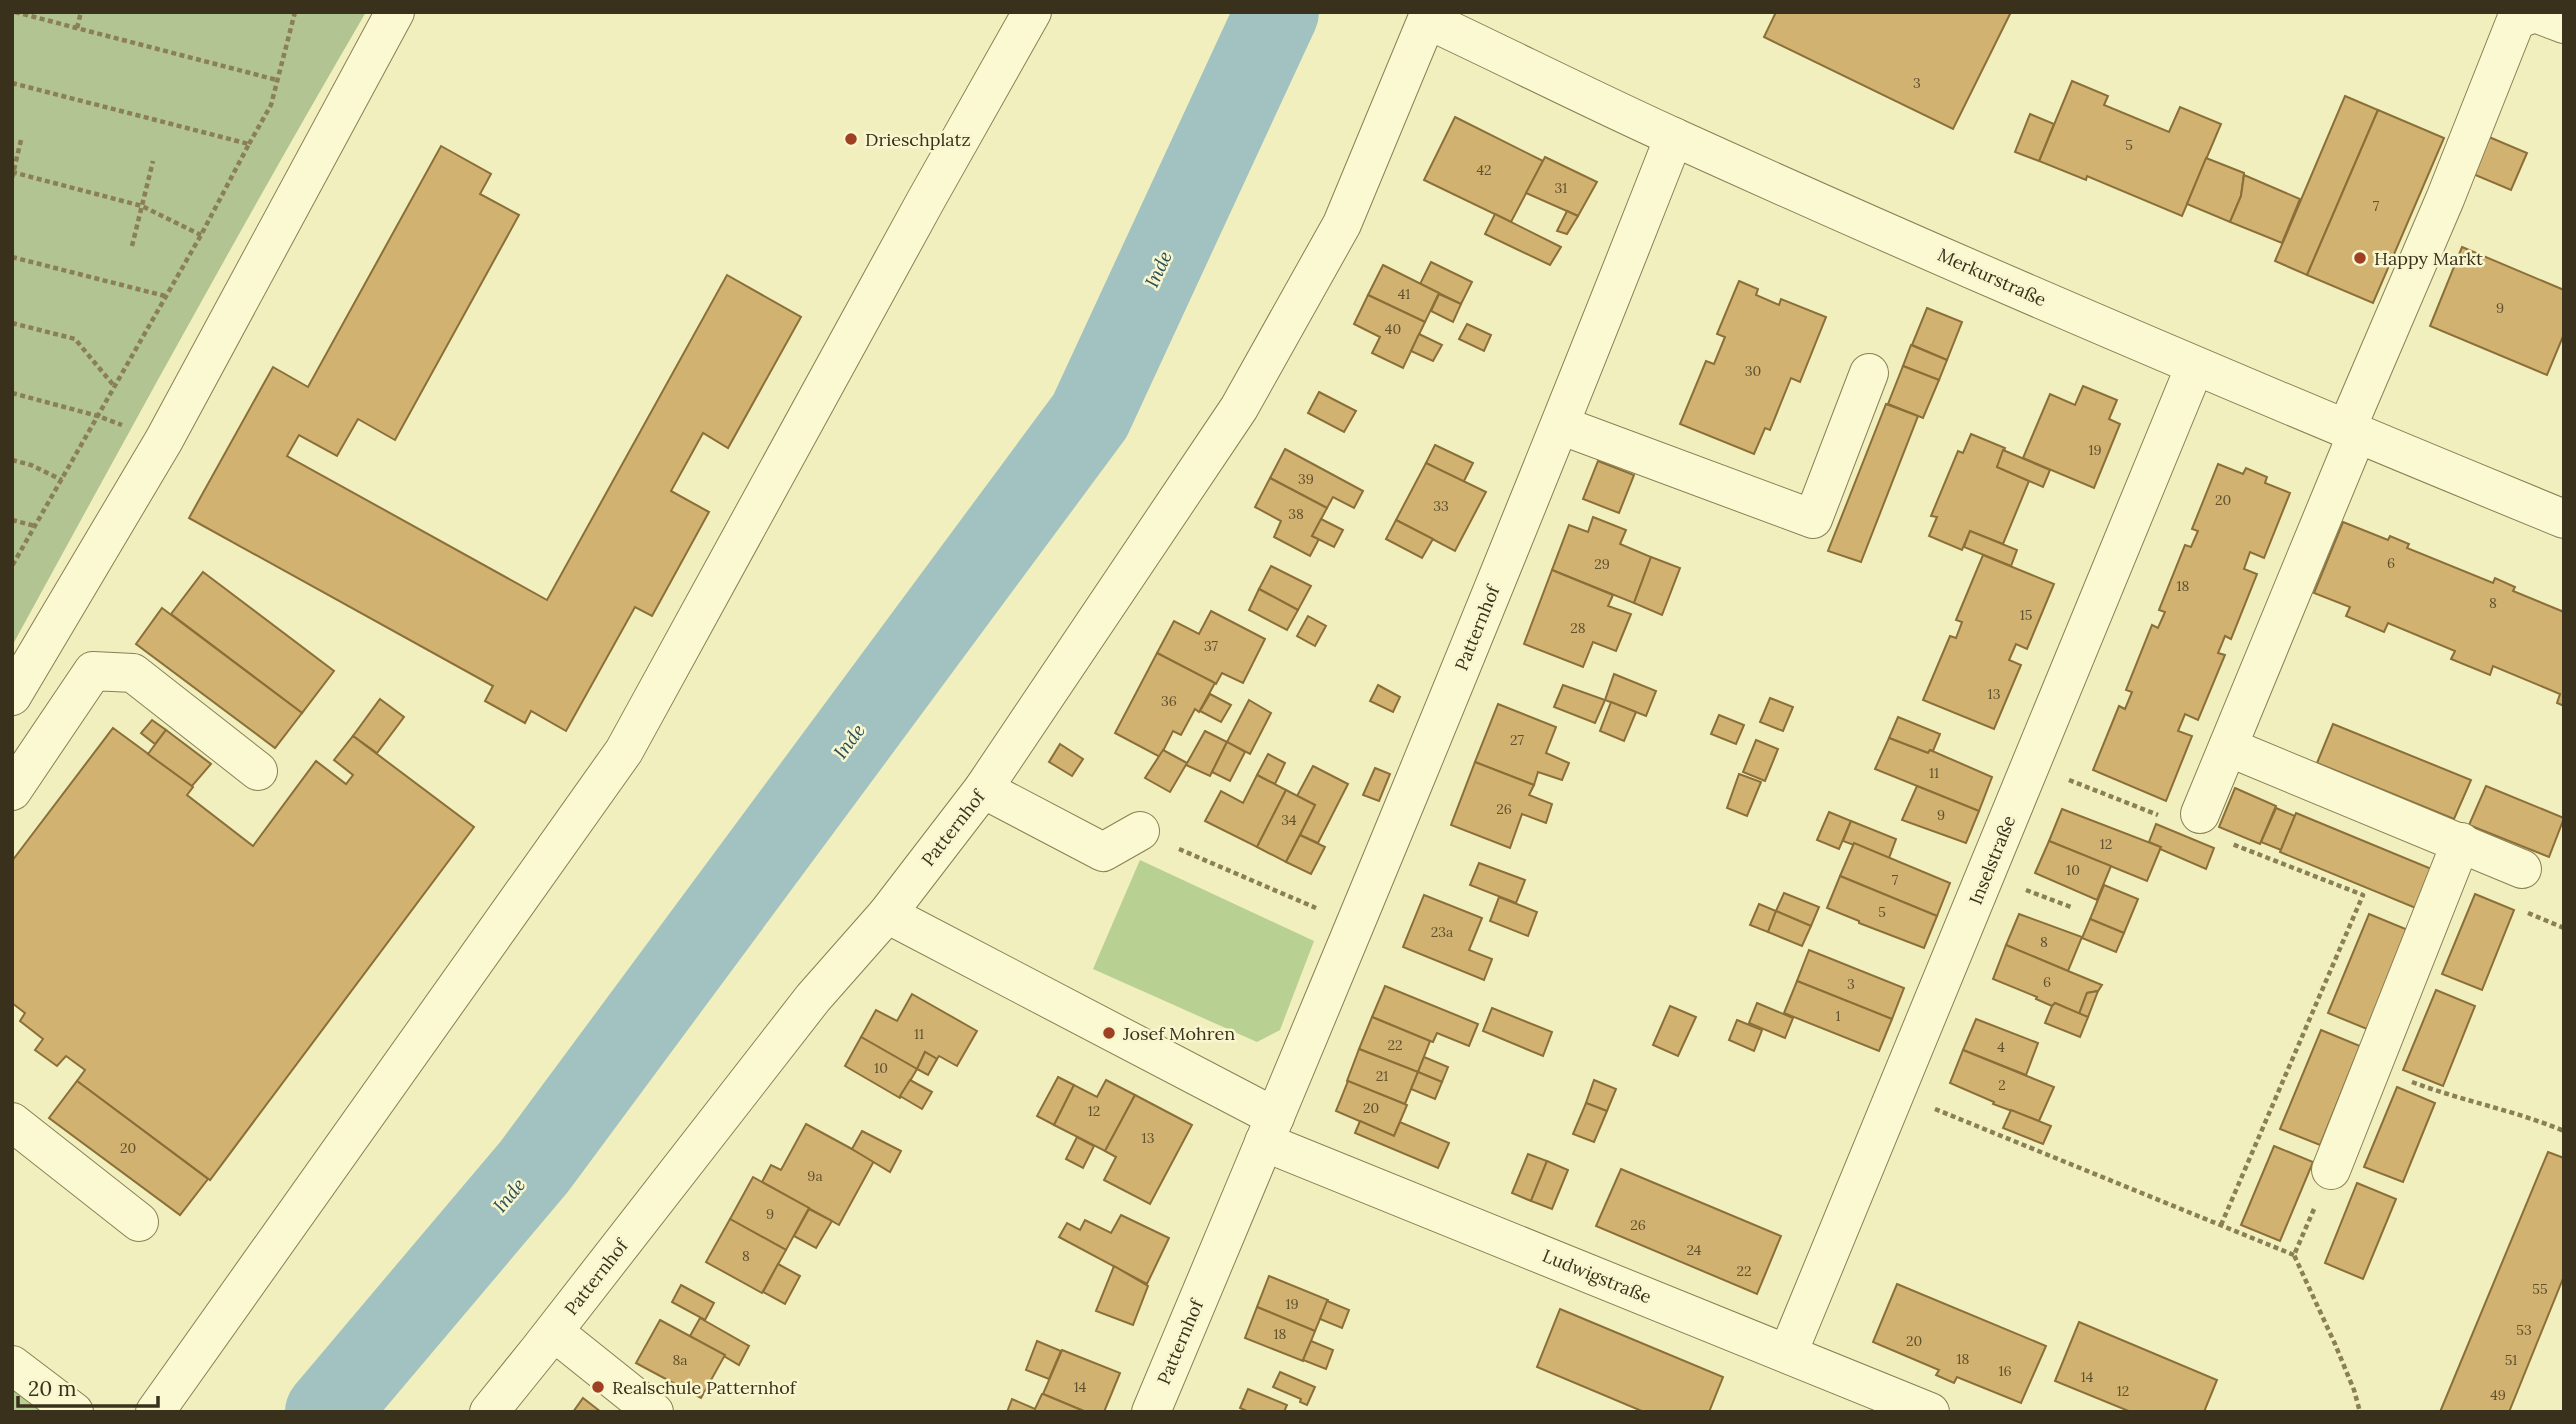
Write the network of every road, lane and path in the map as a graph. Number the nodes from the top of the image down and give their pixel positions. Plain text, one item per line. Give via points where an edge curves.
1 (15, 12) edge
2 (81, 12) edge
3 (295, 12) edge
4 (395, 12) edge
5 (1032, 12) edge
6 (1429, 16) edge
7 (2564, 24) edge
8 (77, 28) junction
9 (277, 80) junction
10 (12, 83) edge
11 (1674, 137) junction
12 (22, 139) dead end
13 (249, 144) junction
14 (153, 161) dead end
15 (13, 174) edge
16 (142, 206) junction
17 (201, 234) junction
18 (132, 246) dead end
19 (12, 257) edge
20 (165, 296) junction
21 (12, 323) edge
22 (2196, 366) junction
23 (1869, 373) dead end
24 (115, 387) junction
25 (12, 393) edge
26 (98, 416) junction
27 (1560, 425) junction
28 (2352, 432) junction
29 (12, 460) edge
30 (62, 481) junction
31 (2564, 519) edge
32 (12, 520) edge
33 (35, 526) junction
34 (12, 566) edge
35 (12, 696) edge
36 (2228, 747) junction
37 (2031, 766) junction
38 (258, 771) dead end
39 (983, 789) junction
40 (12, 791) edge
41 (2197, 824) junction
42 (1140, 831) joint
43 (2461, 842) junction
44 (2522, 869) dead end
45 (887, 914) junction
46 (1357, 922) junction
47 (2372, 1067) junction
48 (1896, 1093) junction
49 (12, 1122) edge
50 (1270, 1130) junction
51 (2564, 1131) edge
52 (2331, 1170) joint
53 (139, 1222) dead end
54 (2221, 1225) junction
55 (2294, 1255) junction
56 (554, 1332) junction
57 (1788, 1353) junction
58 (12, 1365) edge
59 (74, 1412) edge
60 (155, 1412) edge
61 (489, 1412) edge
62 (654, 1412) edge
63 (1151, 1412) edge
64 (1930, 1412) edge
65 (2360, 1412) edge

1 - 8 path
2 - 8 path
3 - 9 path
4 - 35 street via 164,440
5 - 60 street via 624,751
6 - 11 street, Merkurstraße
6 - 39 street, Patternhof via 1342,225 1239,408
7 - 28 street via 2535,13 2516,20
8 - 9 path
9 - 13 path via 271,105
10 - 13 path
11 - 22 street, Merkurstraße
11 - 27 street, Patternhof
12 - 15 path
13 - 17 path
14 - 16 path
15 - 16 path
16 - 17 path
16 - 18 path
17 - 20 path
19 - 20 path
20 - 24 path
21 - 24 path via 75,339
22 - 28 street, Merkurstraße
22 - 37 street, Inselstraße
23 - 27 street via 1812,519
24 - 26 path
25 - 26 path
26 - 30 path
27 - 46 street, Patternhof
28 - 31 street, Merkurstraße
28 - 36 street
29 - 30 path
30 - 33 path
32 - 33 path
33 - 34 path
36 - 41 street
36 - 43 street
37 - 41 path
37 - 48 street, Inselstraße
38 - 40 street via 133,673 93,671
39 - 42 street via 1103,852
39 - 45 street, Patternhof
41 - 54 path via 2362,895
42 - 46 path via 1293,900
43 - 44 street
43 - 47 street
45 - 50 street
45 - 56 street, Patternhof via 813,998
46 - 50 street, Patternhof
47 - 51 path
47 - 52 street
48 - 54 path
48 - 57 street, Inselstraße
49 - 53 street
50 - 57 street, Ludwigstraße
50 - 63 street, Patternhof
52 - 55 path
54 - 55 path
55 - 65 path
56 - 61 street, Patternhof
56 - 62 street
57 - 64 street, Ludwigstraße
58 - 59 street

